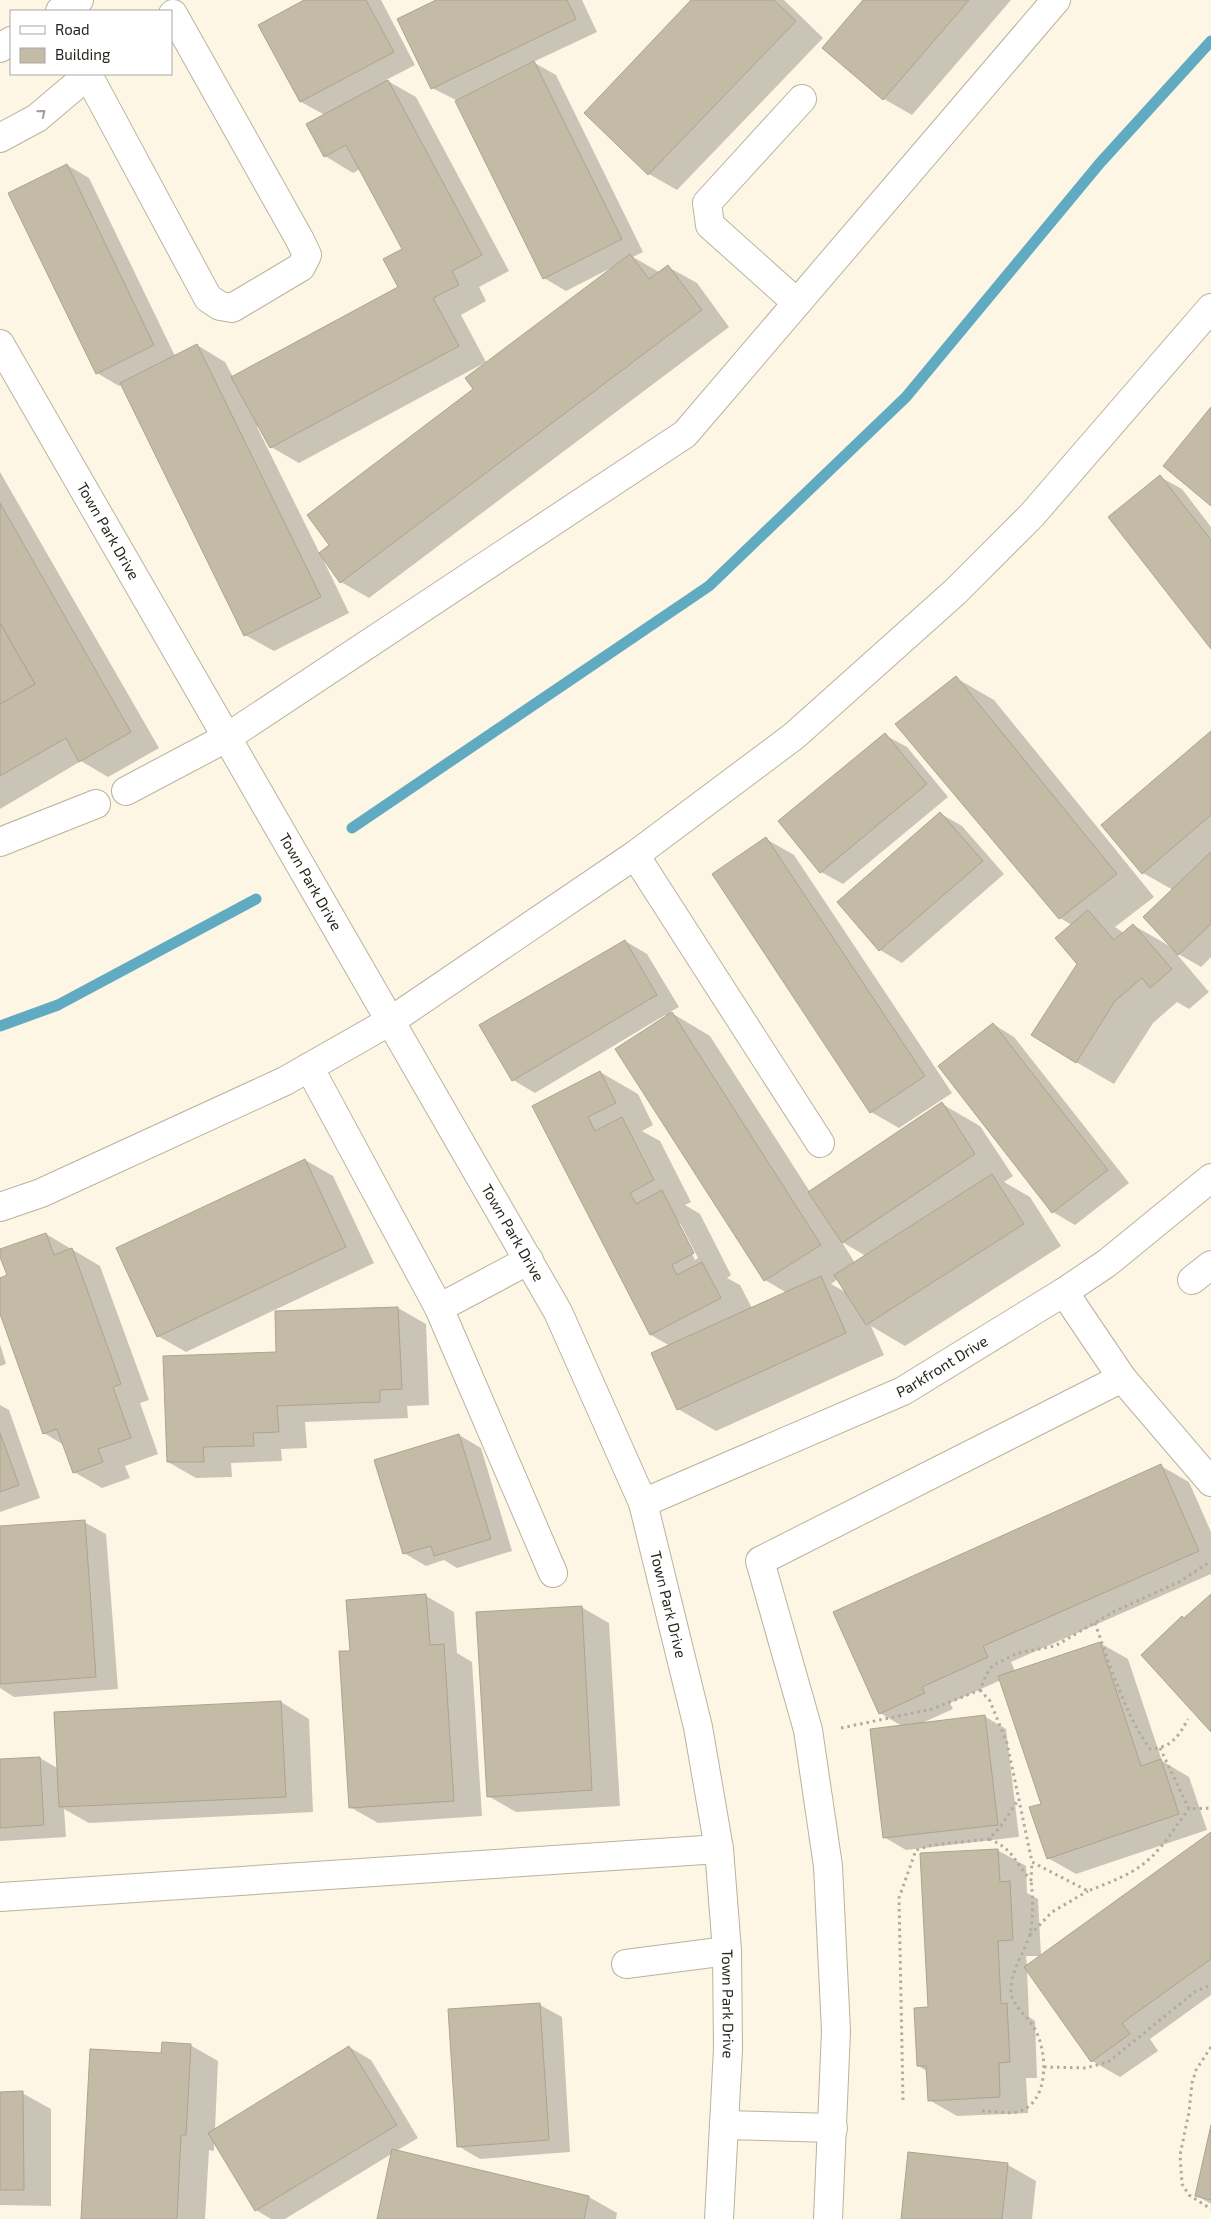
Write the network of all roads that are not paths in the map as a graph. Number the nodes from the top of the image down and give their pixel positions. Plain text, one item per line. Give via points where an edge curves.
1 (79, 0) edge
2 (1056, 0) edge
3 (62, 10) edge
4 (178, 10) edge
5 (87, 75) edge
6 (89, 75) edge
7 (802, 99) dead end
8 (0, 138) edge
9 (797, 303) junction
10 (1211, 308) edge
11 (0, 344) edge
12 (226, 738) junction
13 (126, 791) dead end
14 (96, 804) dead end
15 (0, 842) edge
16 (635, 855) junction
17 (392, 1020) junction
18 (309, 1068) junction
19 (820, 1144) dead end
20 (1211, 1178) edge
21 (0, 1208) edge
22 (529, 1260) junction
23 (1064, 1292) junction
24 (439, 1308) junction
25 (1122, 1378) junction
26 (1211, 1482) edge
27 (643, 1503) junction
28 (553, 1573) dead end
29 (719, 1849) junction
30 (0, 1897) edge
31 (727, 1951) junction
32 (626, 1964) dead end
33 (724, 2125) junction
34 (833, 2128) junction
35 (718, 2219) edge
36 (828, 2219) edge

1 - 3 street
2 - 9 street
4 - 6 street via 307,254 300,267 232,308 220,306 208,298
8 -> 5 street via 37,118
7 - 9 street via 707,203 710,225
9 - 12 street via 685,434
10 - 16 street via 1032,515 955,592 794,736
11 - 12 street, Town Park Drive
12 - 13 street
12 - 17 street, Town Park Drive
14 - 15 street
16 - 17 street
16 - 19 street
17 - 18 street
17 - 22 street, Town Park Drive
18 - 21 street via 41,1193
18 - 24 street
20 - 23 street, Parkfront Drive via 1107,1263
22 - 24 street
22 - 27 street, Town Park Drive via 558,1312
23 - 25 street
23 - 27 street, Parkfront Drive via 903,1391
24 - 28 street
25 - 26 street
25 - 34 street via 760,1561 808,1733 828,1866 836,2031
27 - 29 street, Town Park Drive via 698,1727
29 - 30 street
29 - 31 street, Town Park Drive
31 - 32 street
31 - 33 street, Town Park Drive via 728,2048
33 - 34 street
33 - 35 street, Town Park Drive
34 - 36 street

